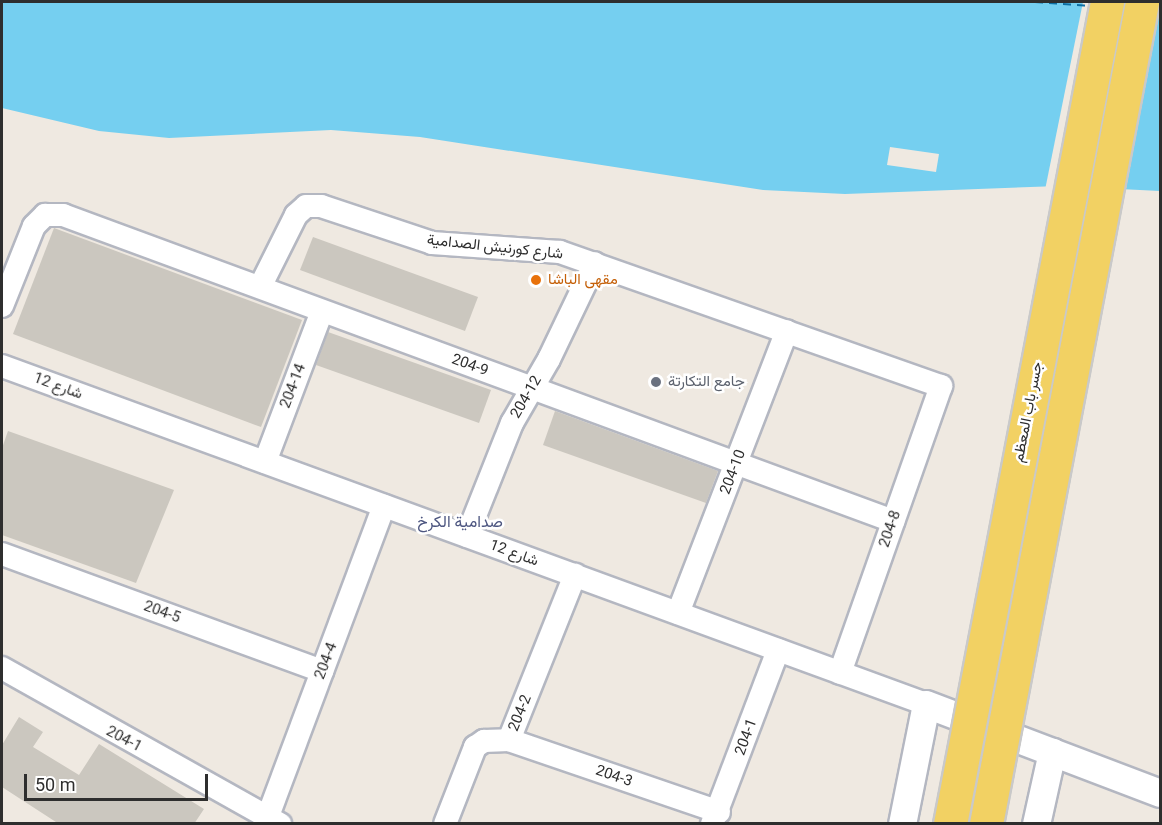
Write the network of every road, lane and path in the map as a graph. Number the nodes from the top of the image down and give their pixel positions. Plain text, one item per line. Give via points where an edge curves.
1 (1107, 2) edge
2 (1142, 2) edge
3 (595, 262) junction
4 (260, 287) junction
5 (2, 306) edge
6 (322, 311) junction
7 (787, 331) junction
8 (2, 366) edge
9 (941, 386) joint
10 (530, 387) junction
11 (265, 462) junction
12 (736, 463) junction
13 (384, 506) junction
14 (893, 521) junction
15 (467, 536) junction
16 (2, 554) edge
17 (574, 576) junction
18 (678, 613) junction
19 (777, 650) junction
20 (2, 668) edge
21 (322, 671) junction
22 (840, 673) junction
23 (926, 704) junction
24 (509, 740) junction
25 (1052, 752) junction
26 (1161, 793) edge
27 (715, 818) edge
28 (274, 820) edge
29 (445, 824) edge
30 (902, 824) edge
31 (950, 824) edge
32 (986, 824) edge
33 (1036, 824) edge

1 - 31 main road, جسر باب المعظم, bridge
2 - 32 main road, bridge
3 - 4 street, شارع كورنيش الصدامية via 561,252 432,243 306,206 296,215
3 - 7 street, شارع كورنيش الصدامية
3 - 10 street, 204-12 via 549,359
4 - 5 street, 204-9 via 63,215 45,215 34,226
4 - 6 street, 204-9
6 - 10 street, 204-9
6 - 11 street, 204-14
7 - 9 street, شارع كورنيش الصدامية
7 - 12 street, 204-10
8 - 11 street, شارع 12
9 - 14 street, 204-8
10 - 12 street, 204-9
10 - 15 street, 204-12
11 - 13 street, شارع 12
12 - 14 street, 204-9
12 - 18 street, 204-10
13 - 15 street, شارع 12
13 - 21 street, 204-4
14 - 22 street, 204-8
15 - 17 street, شارع 12
16 - 21 street, 204-5
17 - 18 street, شارع 12
17 - 24 street, 204-2
18 - 19 street, شارع 12
19 - 22 street, شارع 12
19 - 27 street, 204-1
20 - 28 street, 204-1
21 - 28 street, 204-4
22 - 23 street, شارع 12
23 - 25 street
23 - 30 street
24 - 27 street, 204-3
24 - 29 street, 204-2 via 484,741 475,747
25 - 26 street
25 - 33 street

